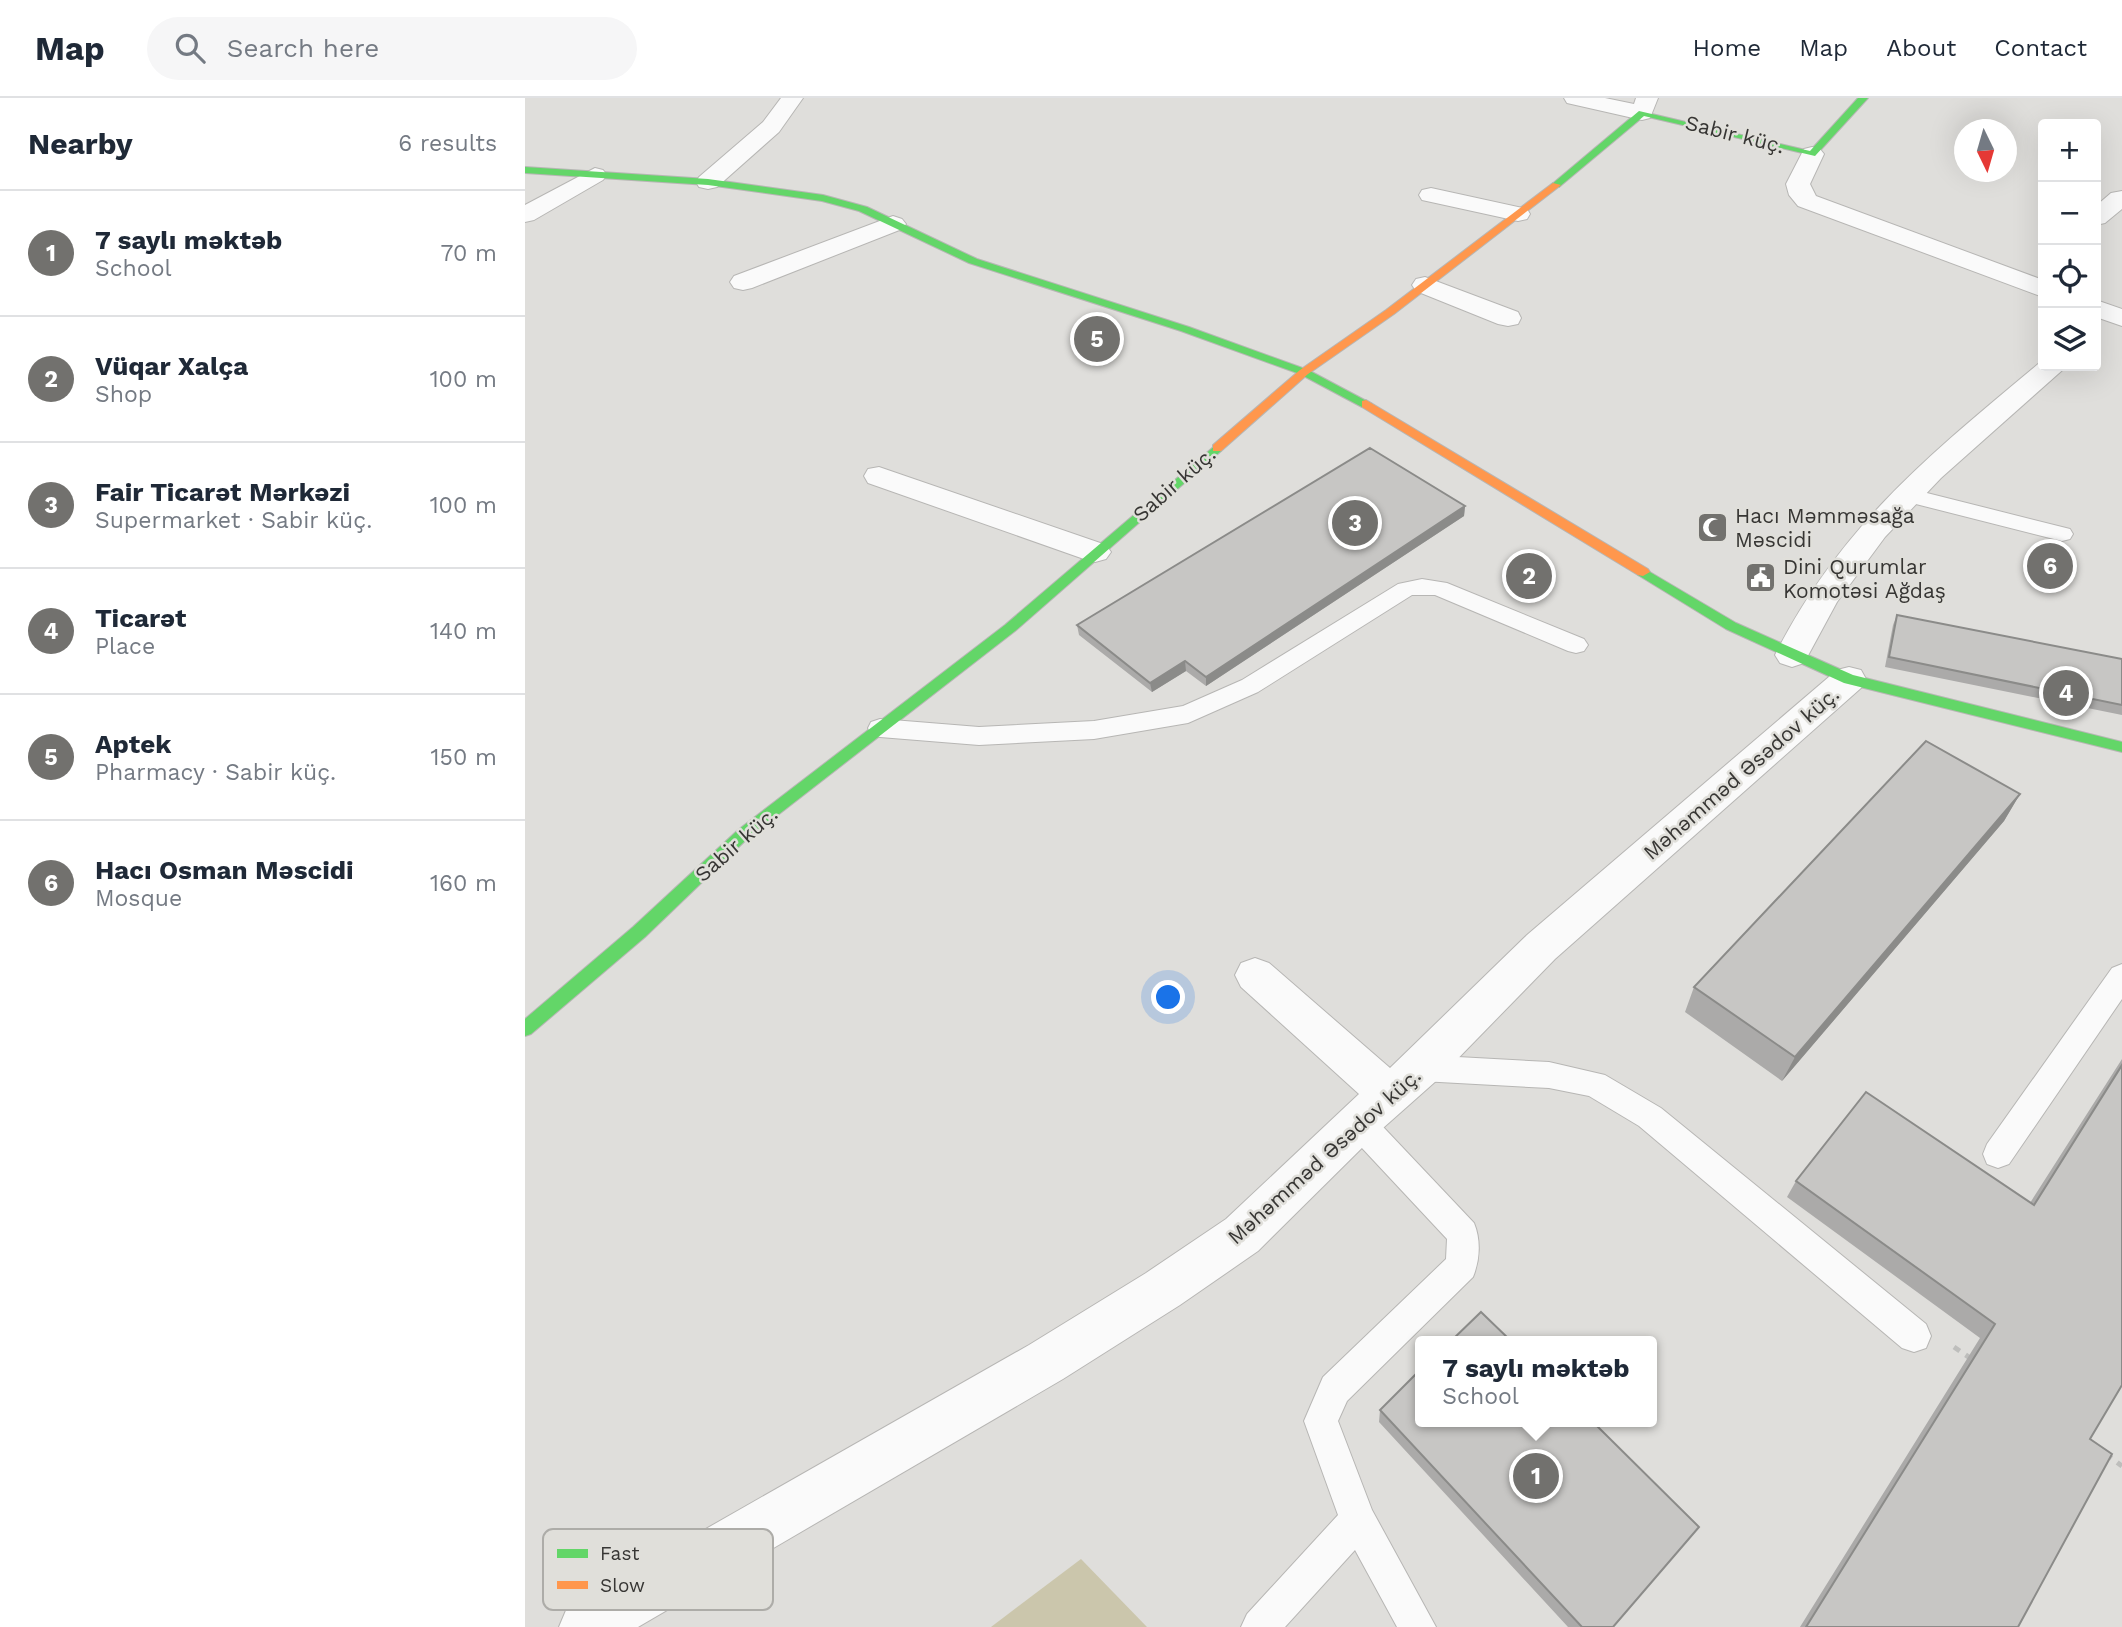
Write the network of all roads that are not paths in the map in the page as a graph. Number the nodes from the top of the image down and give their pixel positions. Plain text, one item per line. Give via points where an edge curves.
1 (817, 98) edge
2 (1575, 98) edge
3 (1863, 98) edge
4 (791, 100) edge
5 (1645, 106) edge
6 (1812, 154) junction
7 (525, 170) edge
8 (595, 175) junction
9 (708, 182) junction
10 (1431, 195) dead end
11 (2120, 198) dead end
12 (1518, 214) junction
13 (2101, 214) edge
14 (525, 215) edge
15 (893, 225) junction
16 (2038, 263) edge
17 (2018, 279) junction
18 (743, 282) dead end
19 (1425, 285) junction
20 (2038, 287) edge
21 (1508, 318) dead end
22 (2047, 371) edge
23 (1304, 372) junction
24 (879, 476) dead end
25 (1907, 495) junction
26 (2062, 534) dead end
27 (1095, 552) junction
28 (1576, 645) dead end
29 (1791, 655) junction
30 (1849, 679) junction
31 (880, 728) junction
32 (2122, 747) edge
33 (1255, 975) dead end
34 (2122, 976) edge
35 (525, 1029) edge
36 (1389, 1095) junction
37 (1998, 1154) dead end
38 (1914, 1336) road end
39 (1358, 1520) junction
40 (756, 1529) edge
41 (616, 1610) edge
42 (586, 1627) edge
43 (1261, 1627) edge
44 (1417, 1627) edge

1 - 4 street
2 - 5 street
3 - 6 street, Sabir küç.
4 - 9 street via 771,127
5 - 6 street, Sabir küç.
5 - 12 street, Sabir küç. via 1566,178
6 - 17 street via 1796,187 1807,201
7 - 8 street
8 - 9 street
8 - 14 street
9 - 15 street via 823,198 863,209
10 - 12 street
11 - 13 street
12 - 19 street, Sabir küç.
15 - 18 street
15 - 23 street via 973,261
16 - 17 street
17 - 20 street
19 - 21 street
19 - 23 street, Sabir küç.
22 - 25 street
23 - 27 street, Sabir küç.
23 - 29 street via 1431,442 1731,626
24 - 27 street
25 - 26 lane
25 - 29 street via 1824,595
27 - 31 street, Sabir küç. via 1010,628
28 - 31 lane via 1439,588 1422,586 1406,589 1250,686 1188,714 1094,730 979,736
29 - 30 street
30 - 32 street
30 - 36 street, Məhəmməd Əsədov küç. via 1541,947
31 - 35 street, Sabir küç. via 743,834 639,932
33 - 36 street
34 - 37 lane
36 - 38 lane via 1549,1074 1595,1084 1650,1117
36 - 39 lane via 1463,1234 1462,1266 1335,1389 1321,1421
36 - 40 street, Məhəmməd Əsədov küç. via 1242,1235 1046,1362
39 - 43 lane
39 - 44 lane
41 - 42 street, Məhəmməd Əsədov küç.

